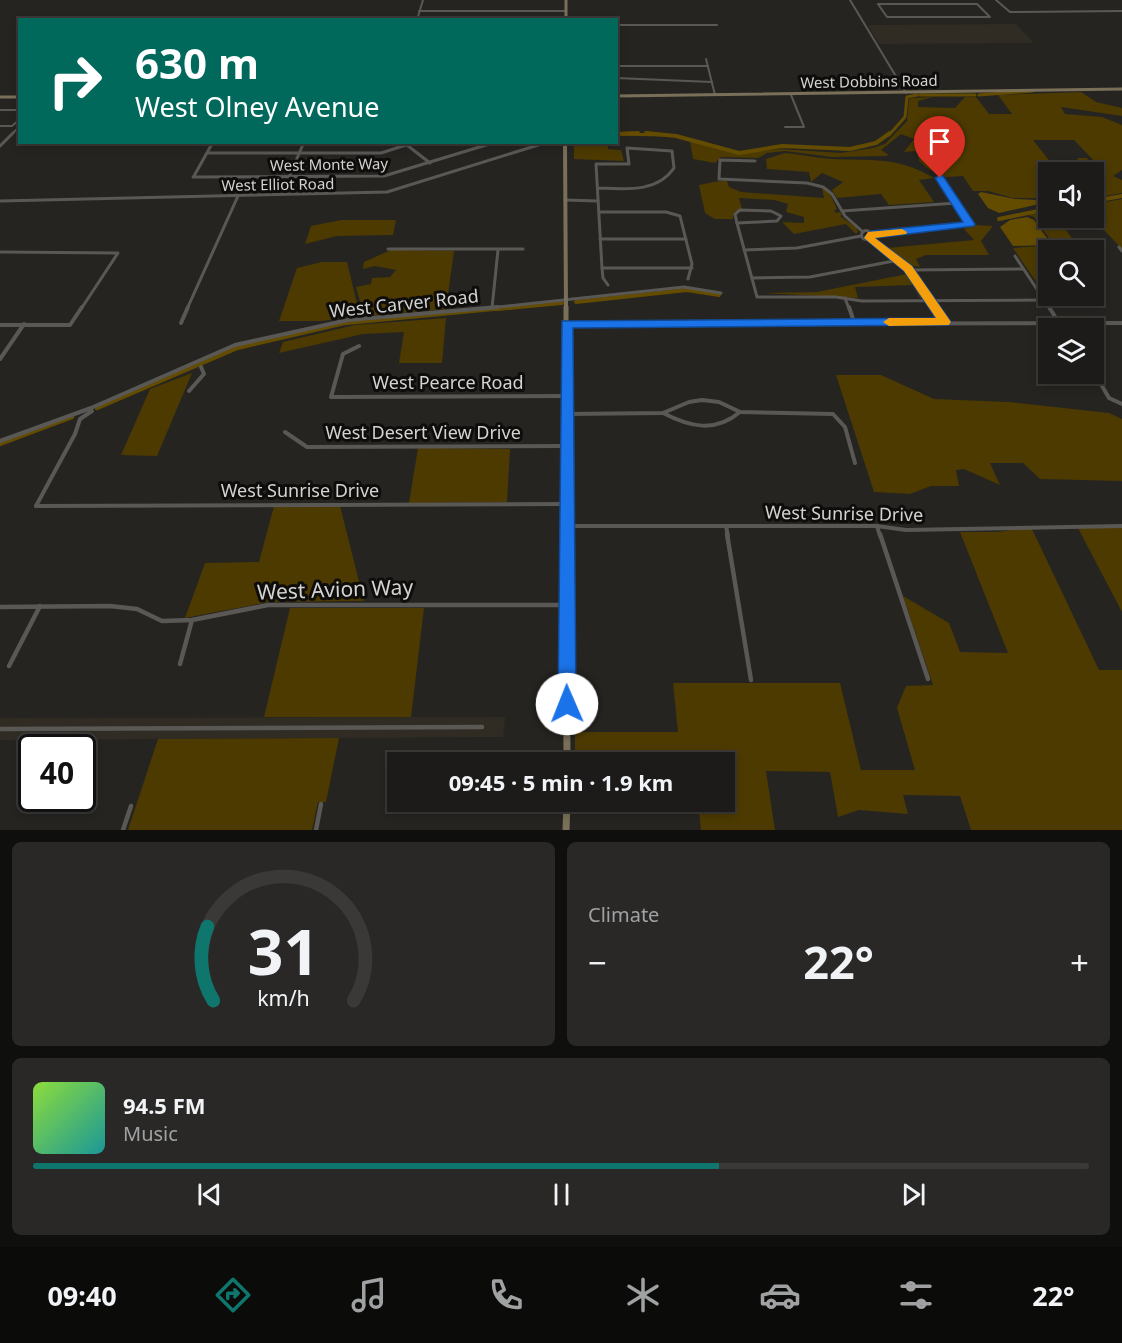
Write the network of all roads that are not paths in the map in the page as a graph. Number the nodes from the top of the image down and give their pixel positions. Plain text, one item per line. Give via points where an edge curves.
1 (423, 0) edge
2 (566, 0) edge
3 (850, 0) edge
4 (905, 0) edge
5 (996, 0) edge
6 (908, 4) junction
7 (419, 11) junction
8 (566, 11) junction
9 (1122, 11) edge
10 (417, 18) edge
11 (566, 18) edge
12 (618, 25) edge
13 (717, 25) dead end
14 (706, 59) dead end
15 (618, 66) edge
16 (708, 66) junction
17 (618, 78) edge
18 (712, 82) junction
19 (1122, 89) edge
20 (906, 93) junction
21 (791, 94) junction
22 (715, 95) junction
23 (618, 96) edge
24 (18, 97) edge
25 (0, 98) edge
26 (0, 110) edge
27 (18, 110) edge
28 (18, 121) edge
29 (0, 126) edge
30 (785, 127) dead end
31 (18, 128) edge
32 (212, 144) edge
33 (303, 144) edge
34 (405, 144) edge
35 (490, 144) edge
36 (542, 144) edge
37 (564, 144) edge
38 (0, 146) edge
39 (207, 153) junction
40 (299, 153) junction
41 (755, 161) dead end
42 (430, 163) junction
43 (289, 177) junction
44 (940, 178) dead end
45 (598, 188) junction
46 (238, 196) junction
47 (565, 200) junction
48 (598, 200) junction
49 (0, 201) edge
50 (958, 203) junction
51 (841, 211) junction
52 (599, 212) junction
53 (737, 223) junction
54 (863, 232) junction
55 (861, 236) junction
56 (870, 237) junction
57 (600, 239) junction
58 (687, 239) junction
59 (1119, 247) dead end
60 (388, 249) dead end
61 (523, 249) dead end
62 (498, 250) junction
63 (744, 250) junction
64 (1122, 251) edge
65 (0, 252) edge
66 (1015, 256) dead end
67 (899, 260) junction
68 (602, 268) junction
69 (692, 268) junction
70 (1023, 269) junction
71 (909, 270) junction
72 (752, 278) junction
73 (688, 279) dead end
74 (608, 285) dead end
75 (1038, 292) edge
76 (721, 293) dead end
77 (845, 298) junction
78 (1038, 300) edge
79 (566, 301) junction
80 (930, 301) junction
81 (492, 308) junction
82 (932, 310) junction
83 (938, 310) junction
84 (854, 322) junction
85 (938, 322) junction
86 (945, 322) junction
87 (181, 323) dead end
88 (1038, 323) edge
89 (1104, 323) edge
90 (1122, 323) edge
91 (24, 324) junction
92 (566, 324) junction
93 (0, 325) edge
94 (359, 346) dead end
95 (0, 360) edge
96 (201, 367) dead end
97 (1101, 384) edge
98 (189, 391) dead end
99 (566, 396) junction
100 (1122, 404) edge
101 (92, 411) dead end
102 (663, 412) junction
103 (740, 412) junction
104 (566, 414) junction
105 (285, 432) dead end
106 (0, 441) edge
107 (566, 446) junction
108 (855, 463) dead end
109 (565, 504) junction
110 (726, 525) junction
111 (566, 526) junction
112 (877, 526) junction
113 (1122, 526) edge
114 (566, 605) junction
115 (40, 606) junction
116 (0, 607) edge
117 (192, 620) junction
118 (180, 664) dead end
119 (9, 666) dead end
120 (751, 680) dead end
121 (928, 680) dead end
122 (482, 727) dead end
123 (0, 729) edge
124 (567, 752) edge
125 (321, 804) dead end
126 (131, 806) dead end
127 (567, 812) edge
128 (123, 830) edge
129 (316, 830) edge
130 (566, 830) edge

1 - 7 street
2 - 8 street
3 - 20 street
4 - 6 street
5 - 9 street via 1006,10
6 - 6 street via 878,4 887,17 990,17 977,4
7 - 8 street
7 - 10 street
8 - 11 street
12 - 13 street
14 - 16 street
15 - 16 street
16 - 18 street
17 - 18 street
18 - 22 street
19 - 20 main road, West Dobbins Road
20 - 21 main road, West Dobbins Road
21 - 22 main road, West Dobbins Road
21 - 30 street via 804,127
22 - 23 main road, West Dobbins Road
24 - 25 street
26 - 27 street
28 - 29 street via 12,126
31 - 38 street
32 - 39 street
33 - 40 street
34 - 40 street via 381,153
34 - 42 street
35 - 42 street, West Monte Way
36 - 46 street, West Elliot Road via 387,192
37 - 47 street
39 - 40 street
39 - 43 street, West Monte Way via 193,177
40 - 43 street
41 - 51 street via 720,160 720,179 814,184 832,194
42 - 43 street, West Monte Way via 384,176
44 - 50 street
45 - 45 street via 644,187 664,180 674,168 672,151 627,148 629,164 596,164
45 - 48 street
46 - 49 street, West Elliot Road
46 - 87 street
47 - 48 street
47 - 79 street
48 - 52 street
50 - 51 street
50 - 56 street via 970,221 965,227
51 - 54 street
52 - 57 street
52 - 58 street via 678,215
53 - 53 street via 737,212 771,211 781,216 777,221
53 - 63 street
54 - 55 street
54 - 56 street
55 - 56 street
55 - 63 street via 797,248
56 - 67 street
57 - 58 street
57 - 68 street
58 - 69 street
59 - 64 street
60 - 62 street
61 - 62 street
62 - 81 street
63 - 72 street
65 - 91 street via 118,253 70,325
66 - 70 street
67 - 71 street
67 - 72 street via 810,277
68 - 69 street
68 - 74 street
69 - 73 street
70 - 71 street
70 - 75 street
71 - 80 street
72 - 77 street via 757,297
76 - 79 street, West Carver Road via 684,287
77 - 80 street
77 - 84 street
78 - 80 street
79 - 81 street, West Carver Road
79 - 92 street
80 - 82 street
80 - 83 street
81 - 106 street, West Carver Road via 348,320 236,345 91,408
82 - 83 street
82 - 85 street
83 - 86 street
84 - 85 street
84 - 92 street
85 - 86 street
86 - 88 street
89 - 90 street
91 - 93 street
91 - 95 street
92 - 99 street
94 - 99 street, West Pearce Road via 343,354 331,396
96 - 98 street via 204,374
97 - 100 street via 1109,398
99 - 104 street
101 - 109 street, West Sunrise Drive via 80,419 36,506
102 - 103 street via 702,400 719,402
102 - 103 street via 697,427 726,424
102 - 104 street
103 - 108 street via 840,416
104 - 107 street
105 - 107 street, West Desert View Drive via 307,447
107 - 109 street
109 - 111 street
110 - 111 street, West Sunrise Drive
110 - 112 street, West Sunrise Drive
110 - 120 street
111 - 114 street
112 - 113 street, West Sunrise Drive via 906,530
112 - 121 street
114 - 117 street, West Avion Way via 268,605
114 - 124 street
115 - 116 street, West Avion Way
115 - 117 street, West Avion Way via 110,606 137,609 162,621
115 - 119 street
117 - 118 street
122 - 123 street
125 - 129 street
126 - 128 street
127 - 130 street

